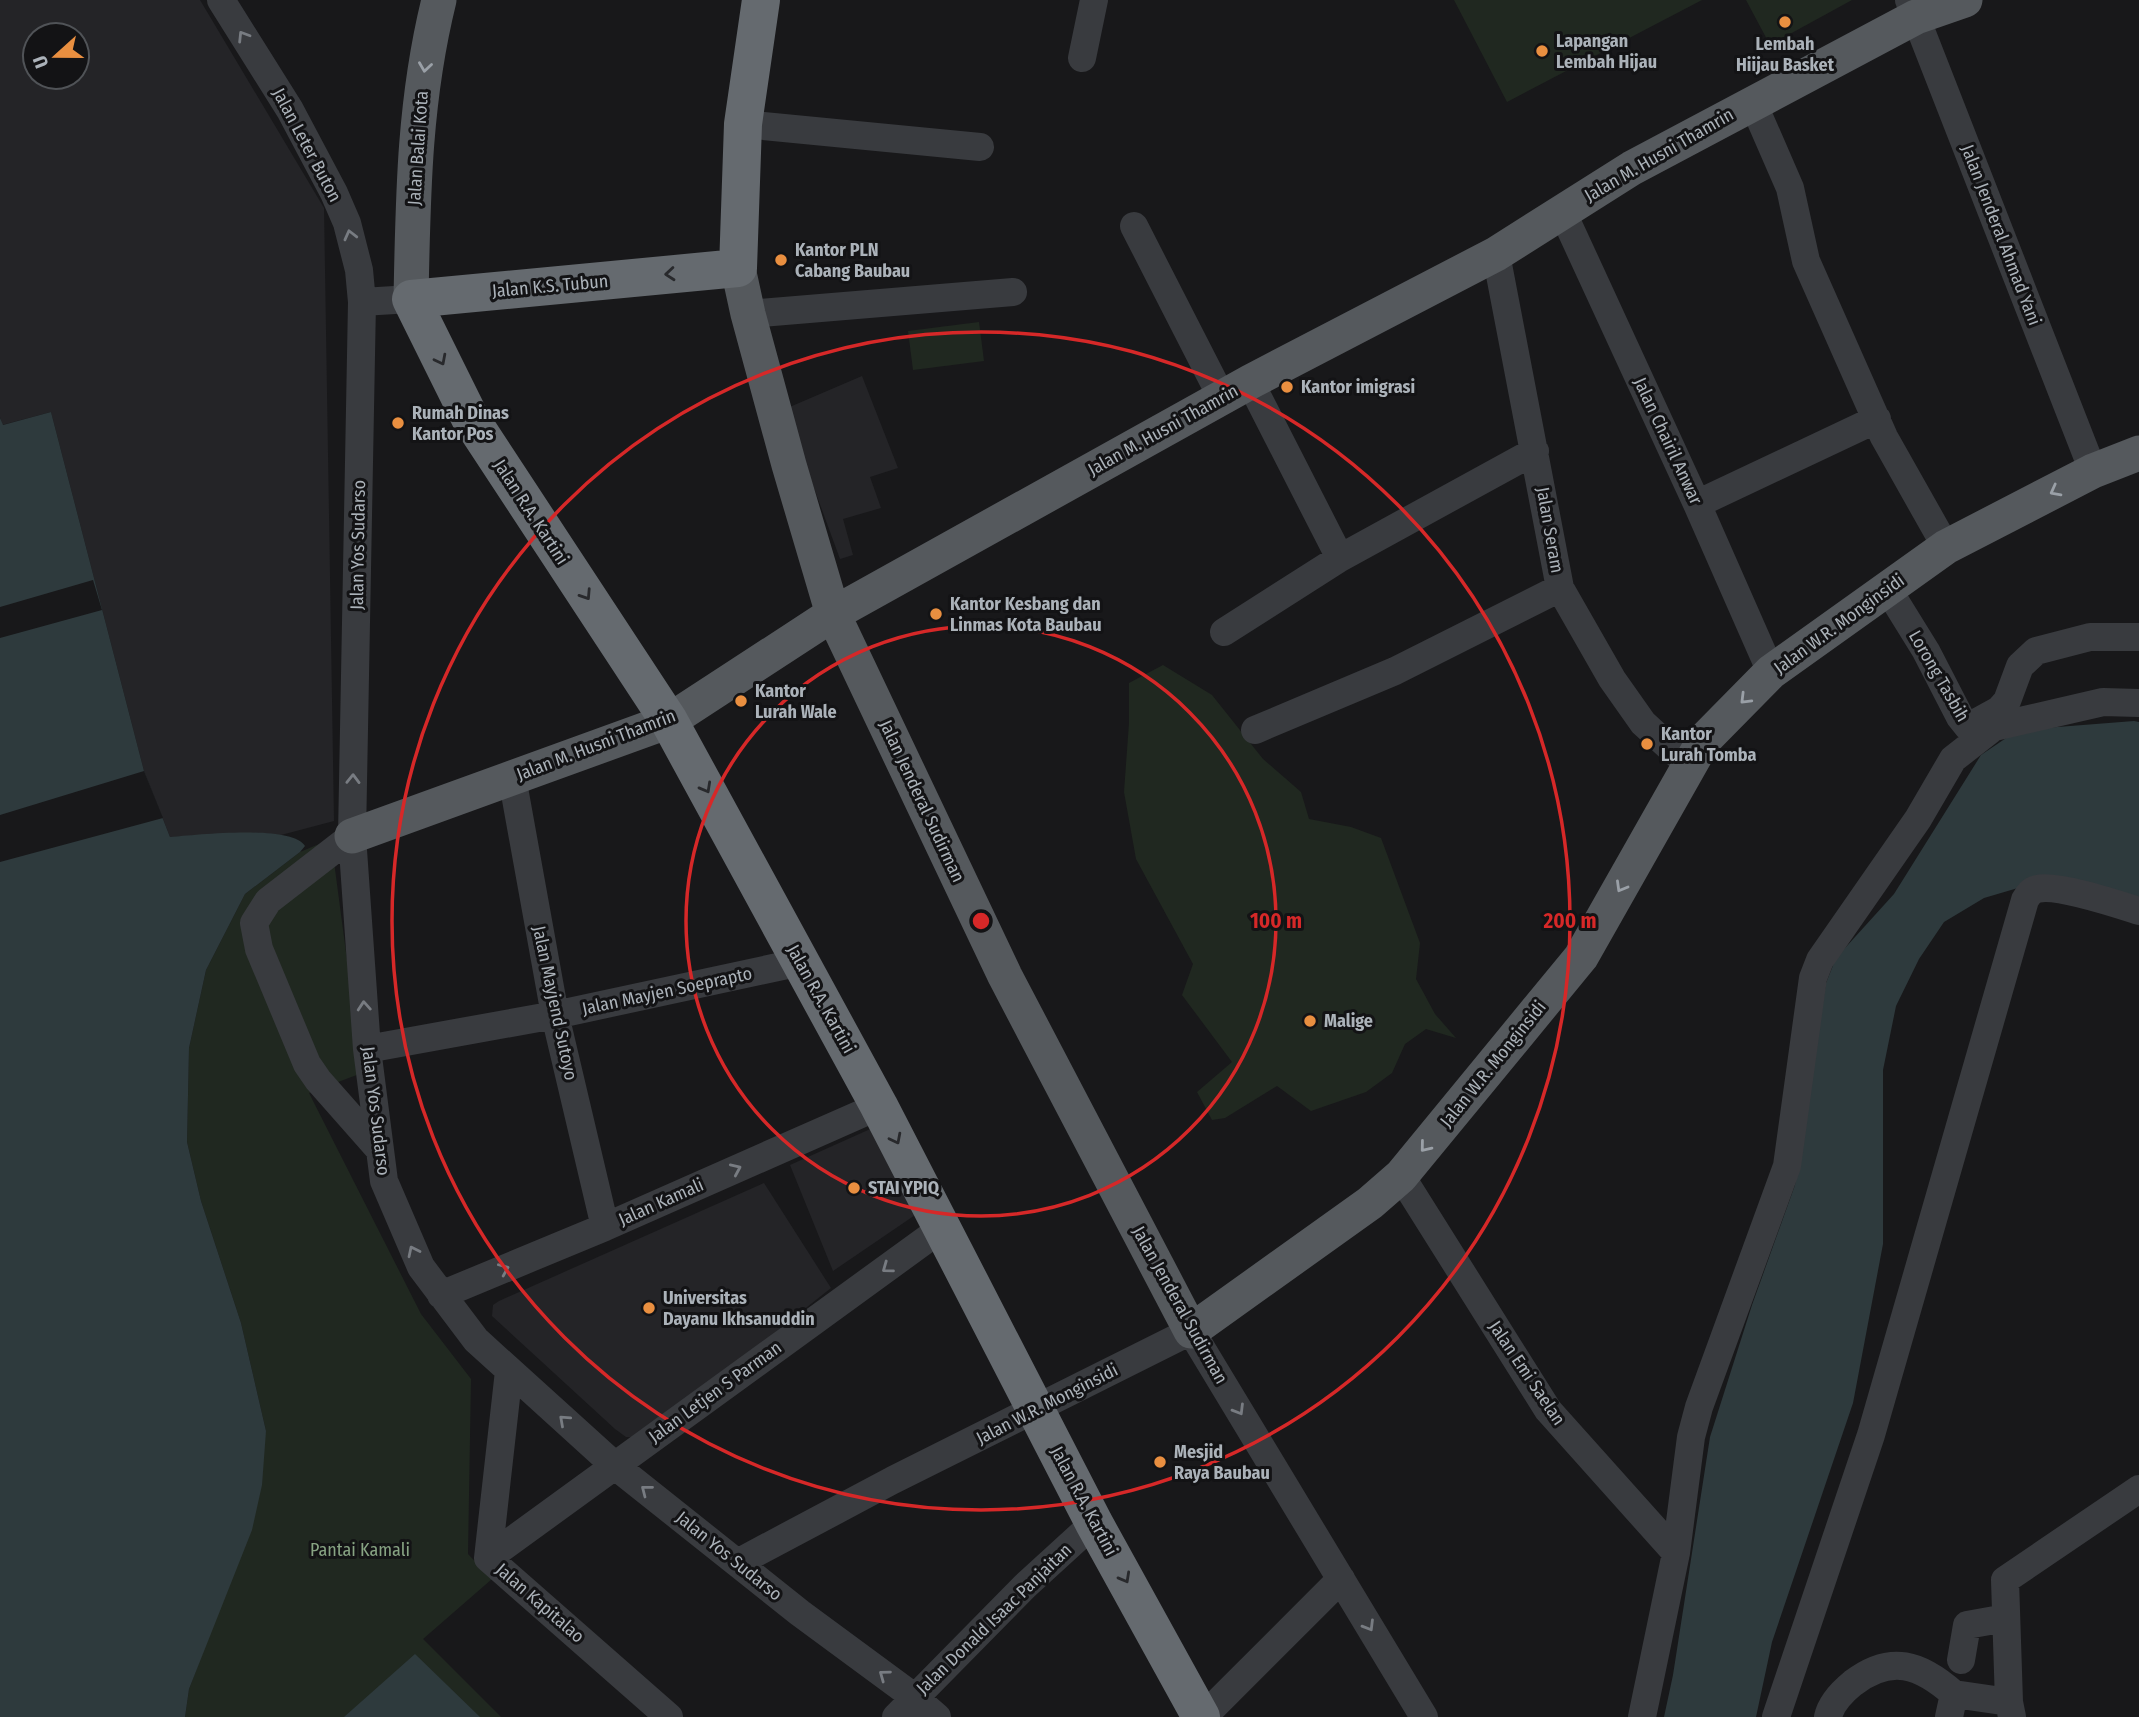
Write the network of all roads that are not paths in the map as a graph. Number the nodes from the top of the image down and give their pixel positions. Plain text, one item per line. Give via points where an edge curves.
1 (221, 0) edge
2 (439, 0) edge
3 (761, 0) edge
4 (1094, 0) edge
5 (1965, 0) edge
6 (1913, 9) edge
7 (1082, 58) dead end
8 (1753, 103) junction
9 (743, 124) junction
10 (980, 147) dead end
11 (1562, 211) junction
12 (1134, 226) dead end
13 (1496, 254) junction
14 (738, 268) junction
15 (1013, 292) dead end
16 (411, 299) junction
17 (362, 302) junction
18 (748, 314) junction
19 (1236, 390) junction
20 (1877, 419) junction
21 (1535, 451) junction
22 (2139, 453) edge
23 (2093, 471) junction
24 (1697, 504) junction
25 (1946, 547) junction
26 (1340, 558) junction
27 (1560, 588) junction
28 (1887, 588) junction
29 (834, 614) junction
30 (1224, 632) dead end
31 (2139, 637) edge
32 (1771, 672) junction
33 (2139, 703) edge
34 (669, 721) junction
35 (1255, 730) dead end
36 (1690, 766) junction
37 (512, 777) junction
38 (352, 836) junction
39 (2139, 911) edge
40 (801, 962) junction
41 (555, 1015) junction
42 (367, 1049) junction
43 (879, 1106) junction
44 (378, 1147) junction
45 (1401, 1176) junction
46 (606, 1227) junction
47 (942, 1228) junction
48 (442, 1295) junction
49 (1191, 1331) junction
50 (509, 1371) junction
51 (1036, 1409) junction
52 (614, 1465) junction
53 (2139, 1489) edge
54 (1094, 1523) junction
55 (1676, 1553) junction
56 (488, 1558) junction
57 (739, 1562) junction
58 (1341, 1579) junction
59 (2006, 1618) junction
60 (1961, 1660) dead end
61 (1952, 1705) edge
62 (905, 1707) edge
63 (2010, 1709) edge
64 (1418, 1715) edge
65 (669, 1717) edge
66 (937, 1717) edge
67 (1202, 1717) edge
68 (1642, 1717) edge
69 (1776, 1717) edge
70 (1828, 1717) edge

17 -> 1 street, Jalan Leter Buton via 347,223 334,193 290,110
2 -> 16 main road, Jalan Balai Kota via 417,125
3 - 9 highway, Jalan Jenderal Sudirman
4 - 7 street
5 - 6 main road, Jalan M. Husni Thamrin
6 - 8 main road, Jalan M. Husni Thamrin
6 - 23 street, Jalan Jenderal Ahmad Yani
8 - 11 main road, Jalan M. Husni Thamrin
8 - 20 street via 1790,188 1806,261
9 - 10 street
9 - 14 highway, Jalan Jenderal Sudirman
11 - 13 main road, Jalan M. Husni Thamrin
11 - 24 street, Jalan Chairil Anwar
12 - 19 street
13 - 19 main road, Jalan M. Husni Thamrin
13 - 21 street, Jalan Seram
14 -> 16 highway, Jalan K.S. Tubun
14 - 18 main road, Jalan Jenderal Sudirman
15 - 18 street
16 - 17 street, Jalan K.S. Tubun
16 -> 34 highway, Jalan R.A. Kartini via 470,418
38 -> 17 street, Jalan Yos Sudarso
18 - 29 main road, Jalan Jenderal Sudirman
19 - 26 street
19 - 29 main road, Jalan M. Husni Thamrin
20 - 24 street
20 - 25 street
21 - 26 street
21 - 27 street, Jalan Seram
22 - 23 main road, Jalan W.R. Monginsidi
23 -> 25 main road, Jalan W.R. Monginsidi
24 - 32 street, Jalan Chairil Anwar
25 - 28 main road, Jalan W.R. Monginsidi
26 - 30 street
27 - 35 street via 1395,671
27 - 36 street, Jalan Seram via 1643,723
28 - 31 street, Lorong Tasbih via 1969,727 2007,701 2020,666 2036,651 2090,637
28 - 32 main road, Jalan W.R. Monginsidi
29 - 34 main road, Jalan M. Husni Thamrin
29 - 49 main road, Jalan Jenderal Sudirman via 1005,975
32 -> 36 main road, Jalan W.R. Monginsidi via 1704,740
33 - 55 street via 2093,703 1994,727 1960,752 1820,960 1813,978 1787,1166 1699,1407
34 - 37 main road, Jalan M. Husni Thamrin
34 -> 40 highway, Jalan R.A. Kartini
36 -> 45 main road, Jalan W.R. Monginsidi via 1581,957
37 - 38 main road, Jalan M. Husni Thamrin
37 - 41 street, Jalan Mayjend Sutoyo
42 -> 38 street, Jalan Yos Sudarso
38 - 44 street via 268,901 254,923 258,948 307,1064
39 - 69 street via 2051,889 2032,891 2025,900 1871,1435
40 - 41 street, Jalan Mayjen Soeprapto
40 - 43 highway, Jalan R.A. Kartini
41 - 42 street, Jalan Mayjen Soeprapto
41 - 46 street, Jalan Mayjend Sutoyo
42 - 44 street, Jalan Yos Sudarso
46 -> 43 street, Jalan Kamali
43 -> 47 highway, Jalan R.A. Kartini
48 -> 44 street, Jalan Yos Sudarso via 407,1238 384,1181
45 - 49 main road, Jalan W.R. Monginsidi
45 - 55 street, Jalan Emi Saelan via 1548,1410
48 -> 46 street, Jalan Kamali
47 - 51 highway, Jalan R.A. Kartini
47 -> 52 street, Jalan Letjen S Parman
48 - 50 street, Jalan Yos Sudarso via 476,1340
49 - 51 street, Jalan W.R. Monginsidi
49 -> 58 street, Jalan Jenderal Sudirman
52 -> 50 street, Jalan Yos Sudarso
50 - 56 street, Jalan Kapitalao
51 - 54 highway, Jalan R.A. Kartini
51 - 57 street, Jalan W.R. Monginsidi
52 - 56 street, Jalan Letjen S Parman
57 -> 52 street, Jalan Yos Sudarso
53 - 59 street via 2008,1577 2004,1584
54 - 62 street, Jalan Donald Isaac Panjaitan
54 -> 67 highway, Jalan R.A. Kartini
55 - 68 street
56 - 65 street, Jalan Kapitalao
62 -> 57 street, Jalan Yos Sudarso
58 -> 64 street, Jalan Jenderal Sudirman
58 - 67 street
59 - 60 street via 1967,1625
59 - 63 street
61 - 63 street
61 - 70 street via 1941,1682 1917,1668 1900,1665 1880,1667 1845,1689
62 - 66 street, Jalan Yos Sudarso

